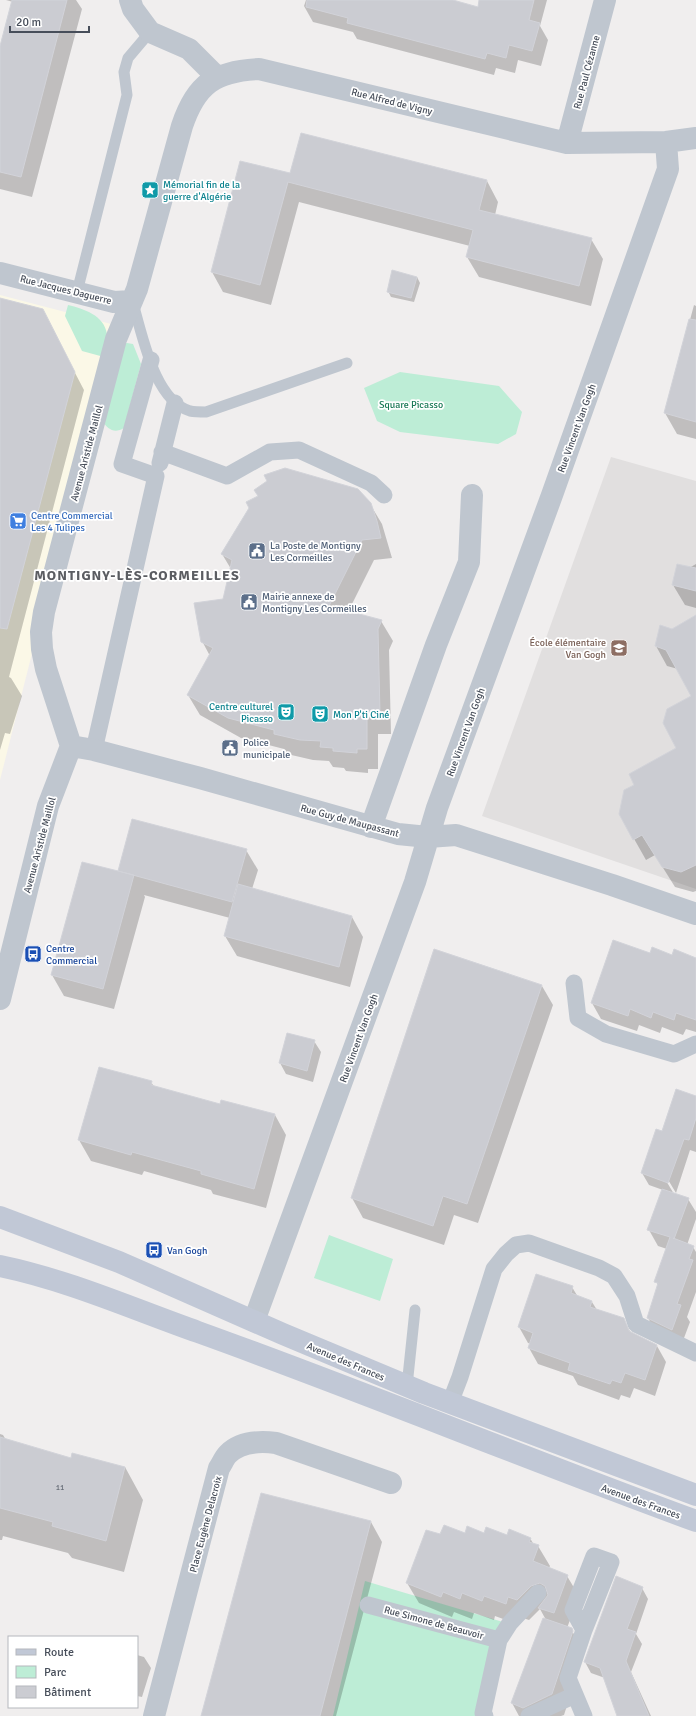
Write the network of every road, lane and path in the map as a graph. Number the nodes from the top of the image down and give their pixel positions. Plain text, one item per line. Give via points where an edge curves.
1 (130, 0) edge
2 (605, 0) edge
3 (150, 32) junction
4 (217, 77) junction
5 (696, 138) edge
6 (666, 142) junction
7 (567, 143) junction
8 (0, 273) edge
9 (77, 292) junction
10 (132, 301) junction
11 (151, 360) junction
12 (347, 363) dead end
13 (175, 403) junction
14 (162, 452) junction
15 (156, 476) junction
16 (384, 495) dead end
17 (472, 495) dead end
18 (71, 746) junction
19 (94, 750) junction
20 (372, 827) junction
21 (428, 837) junction
22 (696, 914) edge
23 (574, 983) dead end
24 (0, 999) edge
25 (696, 1044) edge
26 (0, 1217) edge
27 (0, 1266) edge
28 (414, 1310) dead end
29 (254, 1322) junction
30 (696, 1353) edge
31 (407, 1386) junction
32 (450, 1403) junction
33 (392, 1483) dead end
34 (696, 1495) edge
35 (696, 1521) edge
36 (538, 1593) dead end
37 (368, 1604) dead end
38 (584, 1630) dead end
39 (499, 1640) junction
40 (575, 1695) junction
41 (154, 1716) edge
42 (485, 1716) edge
43 (529, 1716) edge
44 (584, 1716) edge

1 - 3 street
2 - 7 street, Rue Paul Cézanne
3 - 4 street via 189,49
3 - 9 lane via 128,58 124,72 127,94
4 - 7 street, Rue Alfred de Vigny via 243,70 259,69
4 - 10 street, Avenue Aristide Maillol via 194,97 187,112
5 - 6 street, Rue Alfred de Vigny
6 - 7 street, Rue Alfred de Vigny
6 - 21 street, Rue Vincent Van Gogh via 668,169
8 - 9 street, Rue Jacques Daguerre
9 - 10 street, Rue Jacques Daguerre via 114,302
10 - 11 lane
10 - 18 street, Avenue Aristide Maillol via 116,339 44,612 41,632 46,669
11 - 13 lane via 158,382
11 - 15 street via 122,464
12 - 13 lane via 206,412 191,411
13 - 14 street
14 - 15 street
14 - 16 street via 227,476 270,452 299,450 371,483
15 - 19 street
17 - 20 street via 468,562
18 - 19 street, Rue Guy de Maupassant
18 - 24 street, Avenue Aristide Maillol via 48,806
19 - 20 street, Rue Guy de Maupassant
20 - 21 street, Rue Guy de Maupassant via 398,834
21 - 22 street, Rue Guy de Maupassant via 456,835
21 - 29 street, Rue Vincent Van Gogh via 415,882
23 - 25 street via 578,1018 606,1034 674,1054
26 - 29 main road, Avenue des Frances via 119,1262
27 - 35 main road, Avenue des Frances via 59,1282 276,1360 526,1458
28 - 31 lane
29 - 31 main road, Avenue des Frances
30 - 32 street via 636,1324 627,1296 614,1276 599,1268 529,1243 516,1245 494,1269
31 - 32 main road, Avenue des Frances
32 - 34 main road, Avenue des Frances
33 - 41 street, Place Eugène Delacroix via 276,1443 252,1443 228,1454 219,1468
36 - 39 street via 510,1623
37 - 39 street, Rue Simone de Beauvoir
38 - 40 street via 568,1678
39 - 42 street via 483,1713
40 - 43 street
40 - 44 street

